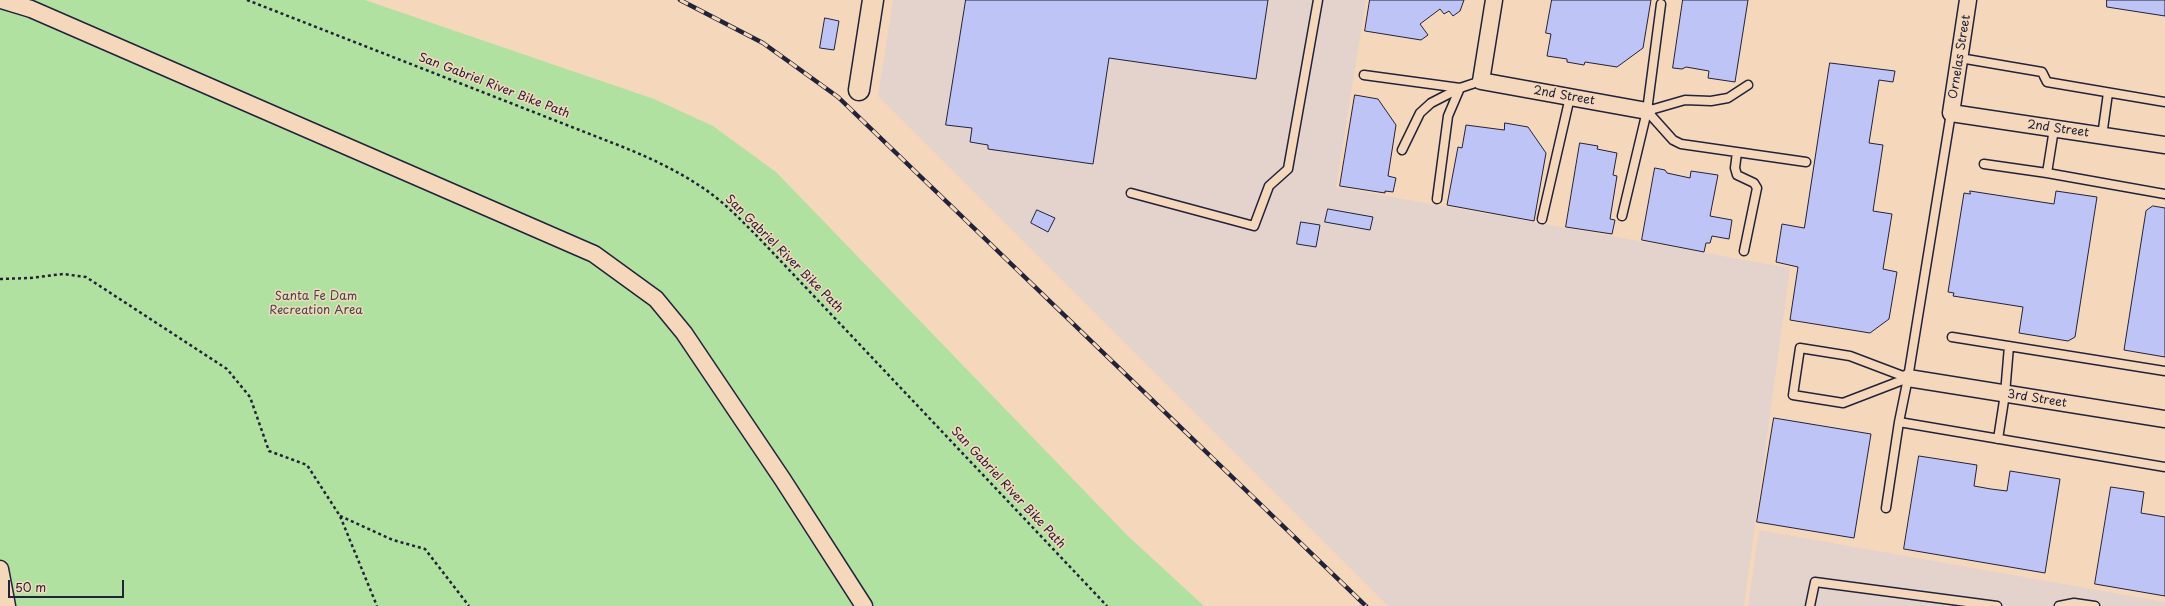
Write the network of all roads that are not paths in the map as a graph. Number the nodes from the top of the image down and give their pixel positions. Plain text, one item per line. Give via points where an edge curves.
1 (0, 0) edge
2 (873, 0) edge
3 (1318, 0) edge
4 (1494, 0) edge
5 (1968, 0) edge
6 (1660, 4) dead end
7 (1960, 58) junction
8 (1364, 75) dead end
9 (1481, 81) junction
10 (1748, 85) dead end
11 (1460, 88) junction
12 (859, 90) dead end
13 (2108, 93) junction
14 (1570, 97) junction
15 (2165, 102) edge
16 (1647, 111) junction
17 (1951, 113) junction
18 (2054, 129) junction
19 (2102, 136) junction
20 (2165, 145) edge
21 (1402, 150) dead end
22 (1738, 152) junction
23 (1806, 162) dead end
24 (1984, 164) dead end
25 (2047, 173) junction
26 (1131, 193) dead end
27 (2165, 194) edge
28 (1437, 199) dead end
29 (1622, 216) dead end
30 (1542, 219) dead end
31 (1744, 252) dead end
32 (1952, 337) dead end
33 (2009, 346) junction
34 (2165, 371) edge
35 (1908, 378) junction
36 (2005, 394) junction
37 (2165, 419) edge
38 (1899, 422) junction
39 (1998, 439) junction
40 (2165, 467) edge
41 (1886, 508) dead end
42 (0, 569) edge
43 (7, 606) edge
44 (864, 606) edge
45 (1810, 606) edge
46 (1997, 606) edge
47 (2059, 606) edge
48 (2095, 606) edge

1 - 44 street via 32,9 600,259 656,299 684,333
2 - 12 street
3 - 26 lane via 1288,169 1270,186 1254,226
4 - 9 street
5 - 7 street, Ornelas Street
6 - 16 lane
7 - 13 lane via 2042,72 2047,82
7 - 17 street, Ornelas Street
8 - 11 lane
9 - 11 lane
9 - 14 street, 2nd Street
10 - 16 lane via 1728,98 1711,101 1685,100
11 - 21 lane via 1431,103 1420,113
11 - 28 lane via 1448,116
13 - 15 lane
13 - 19 lane
14 - 16 street, 2nd Street
14 - 30 lane
16 - 22 lane via 1674,140 1681,144
16 - 29 lane
17 - 18 street, 2nd Street
17 - 35 lane
18 - 19 street, 2nd Street
18 - 25 lane
19 - 20 street, 2nd Street
22 - 23 lane
22 - 31 lane via 1735,168 1737,176 1754,183 1757,188
24 - 25 lane
25 - 27 lane
32 - 33 lane
33 - 34 lane
33 - 36 lane
35 - 35 lane via 1850,356 1800,348 1793,395 1843,402
35 - 36 street, 3rd Street
35 - 38 lane
36 - 37 street, 3rd Street
36 - 39 lane
38 - 39 lane
38 - 41 lane
39 - 40 lane
42 - 43 street
45 - 46 lane via 1815,582
47 - 48 lane via 2074,603

